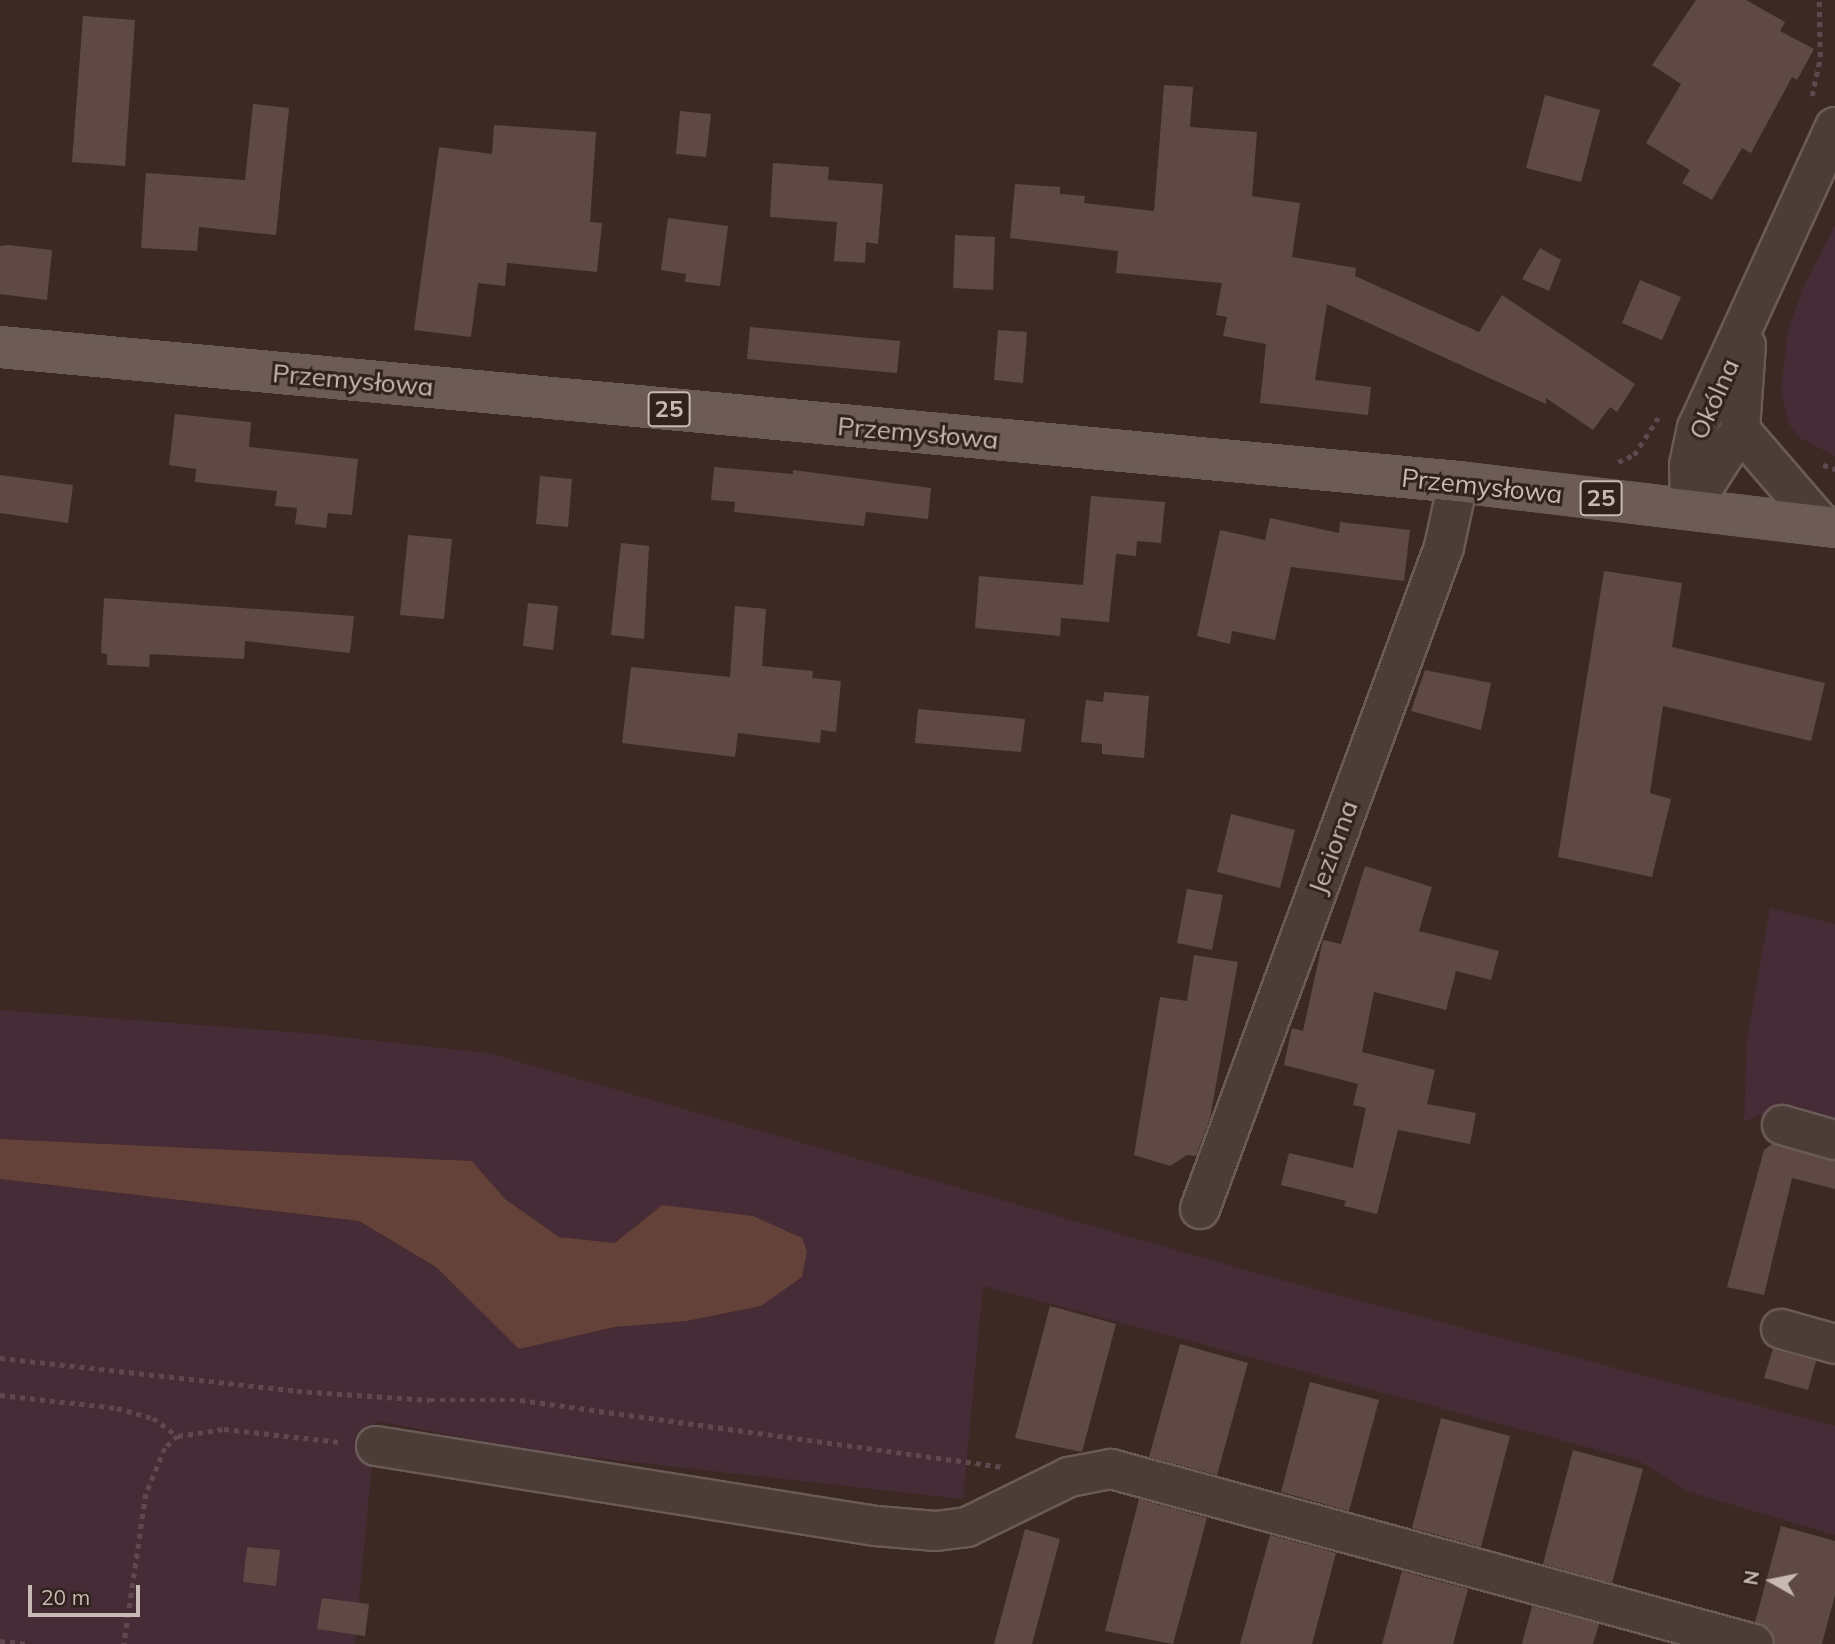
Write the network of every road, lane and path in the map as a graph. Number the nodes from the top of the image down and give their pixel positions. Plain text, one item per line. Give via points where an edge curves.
1 (1835, 127) edge
2 (1748, 325) junction
3 (0, 347) edge
4 (1740, 430) junction
5 (1458, 482) junction
6 (1690, 508) junction
7 (1828, 525) edge
8 (1782, 1125) dead end
9 (1835, 1140) edge
10 (1200, 1209) dead end
11 (1781, 1329) dead end
12 (1835, 1344) edge
13 (0, 1358) edge
14 (0, 1395) edge
15 (177, 1436) junction
16 (376, 1446) joint
17 (1006, 1467) dead end
18 (0, 1641) edge
19 (29, 1644) edge
20 (124, 1644) edge
21 (1754, 1644) edge

1 - 2 street, Okólna
2 - 4 street, Okólna
2 - 6 street, Okólna via 1698,428 1689,464
3 - 5 main road, Przemysłowa / 25
4 - 6 street, Okólna
4 - 7 street, Okólna
5 - 6 main road, Przemysłowa / 25
5 - 10 street, Jeziorna via 1444,547
6 - 7 main road, Przemysłowa / 25
8 - 9 street
11 - 12 street
13 - 17 path via 296,1391 430,1400 520,1400
14 - 15 path via 117,1408 153,1418
15 - 16 path via 224,1429
15 - 20 path via 165,1448 146,1494
16 - 21 street via 876,1526 936,1531 967,1527 1069,1477 1111,1469
18 - 19 path

